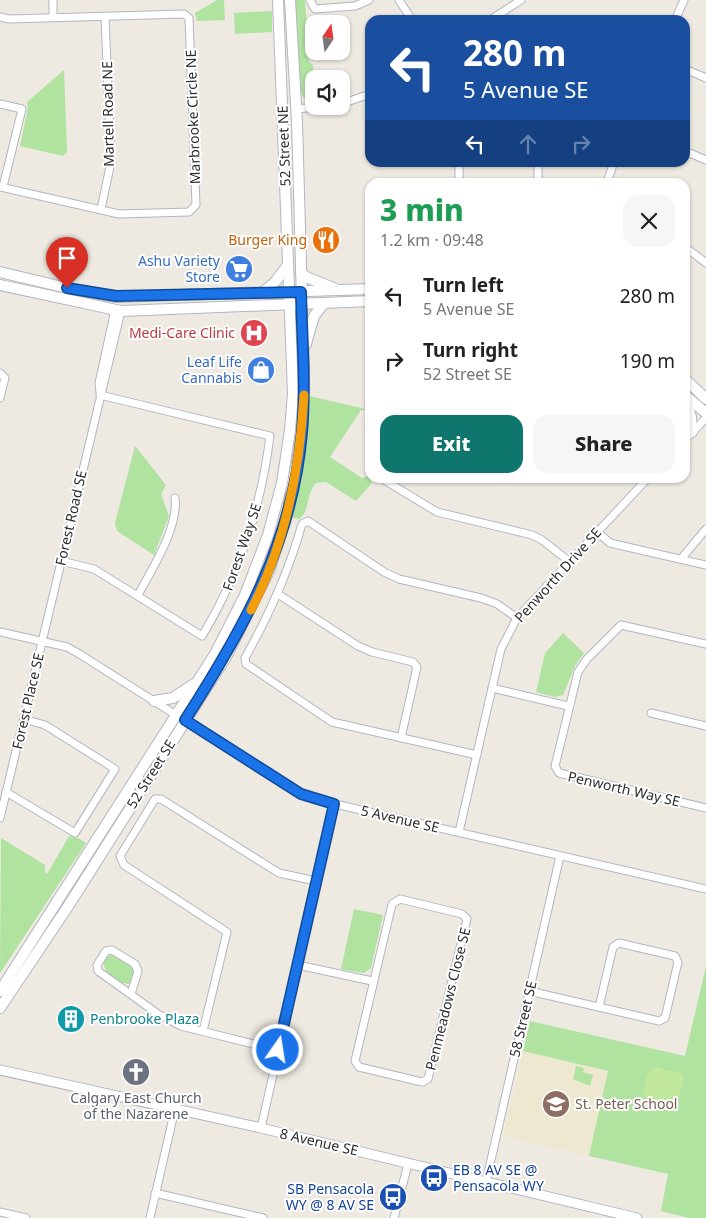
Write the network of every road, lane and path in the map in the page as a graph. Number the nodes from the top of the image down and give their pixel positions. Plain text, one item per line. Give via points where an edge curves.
1 (52, 0) edge
2 (278, 0) edge
3 (290, 0) edge
4 (310, 0) edge
5 (368, 0) edge
6 (399, 0) edge
7 (520, 0) edge
8 (684, 0) edge
9 (409, 15) edge
10 (498, 15) edge
11 (677, 15) edge
12 (0, 17) edge
13 (53, 17) junction
14 (105, 17) junction
15 (690, 71) edge
16 (706, 78) edge
17 (365, 96) edge
18 (350, 101) edge
19 (0, 104) edge
20 (305, 108) edge
21 (282, 109) junction
22 (296, 109) junction
23 (690, 153) edge
24 (706, 160) edge
25 (1, 187) edge
26 (101, 210) junction
27 (690, 251) edge
28 (706, 263) edge
29 (287, 266) junction
30 (0, 272) edge
31 (301, 272) junction
32 (0, 285) edge
33 (365, 289) edge
34 (340, 290) junction
35 (263, 292) junction
36 (301, 292) junction
37 (290, 293) junction
38 (365, 301) edge
39 (301, 303) junction
40 (324, 303) junction
41 (290, 304) junction
42 (262, 305) junction
43 (118, 311) junction
44 (290, 320) junction
45 (304, 349) junction
46 (0, 373) edge
47 (690, 384) edge
48 (100, 394) junction
49 (0, 398) edge
50 (690, 399) edge
51 (706, 399) edge
52 (706, 413) edge
53 (706, 418) edge
54 (690, 434) edge
55 (389, 483) edge
56 (641, 483) edge
57 (174, 498) dead end
58 (706, 529) edge
59 (597, 532) junction
60 (681, 559) junction
61 (61, 561) junction
62 (570, 562) junction
63 (706, 565) edge
64 (278, 594) junction
65 (138, 595) junction
66 (517, 618) junction
67 (0, 632) edge
68 (42, 641) junction
69 (706, 644) edge
70 (198, 680) junction
71 (492, 688) junction
72 (154, 701) junction
73 (568, 706) junction
74 (651, 713) dead end
75 (181, 718) junction
76 (24, 719) junction
77 (706, 726) edge
78 (401, 738) junction
79 (477, 755) junction
80 (6, 792) junction
81 (334, 804) junction
82 (706, 808) edge
83 (0, 818) edge
84 (458, 832) junction
85 (560, 856) junction
86 (316, 881) junction
87 (706, 889) edge
88 (298, 965) junction
89 (372, 981) junction
90 (0, 990) edge
91 (529, 991) junction
92 (131, 994) junction
93 (600, 1007) junction
94 (0, 1008) edge
95 (203, 1031) junction
96 (278, 1050) junction
97 (0, 1070) edge
98 (175, 1109) junction
99 (261, 1128) junction
100 (408, 1164) junction
101 (486, 1182) junction
102 (156, 1193) junction
103 (5, 1214) edge
104 (26, 1218) edge
105 (150, 1218) edge
106 (262, 1218) edge
107 (394, 1218) edge
108 (637, 1218) edge

1 - 13 street
2 - 21 main road, 52 Street NE
3 - 22 main road, 52 Street NE
4 - 5 street via 315,9 355,6
6 - 9 street
7 - 10 street
8 - 11 street
12 - 13 street, Marbrooke Circle NE
13 - 14 street, Marbrooke Circle NE
14 - 26 street, Martell Road NE via 111,162
14 - 26 street, Marbrooke Circle NE via 184,14 189,18 196,205 189,212 119,214
15 - 16 street
17 - 18 street
19 - 25 street via 22,109
20 - 22 street
21 - 22 street
21 - 29 main road, 52 Street NE
22 - 31 main road, 52 Street NE
23 - 24 street
25 - 26 street, Marbrooke Circle NE
27 - 28 street
29 - 35 main road
29 - 37 main road, 52 Street NE
30 - 35 main road via 116,296
31 - 34 main road
31 - 36 main road, 52 Street NE
32 - 43 main road
33 - 34 main road
34 - 36 main road
35 - 37 main road
36 - 37 main road
36 - 39 main road, 52 Street SE
37 - 41 main road, 52 Street SE
38 - 40 main road
39 - 40 main road
39 - 41 main road
39 - 45 main road, 52 Street SE
40 - 45 main road via 314,316
41 - 42 main road
41 - 44 main road, 52 Street SE
42 - 43 main road
42 - 44 main road via 279,310
43 - 48 street, Forest Road SE via 99,383
44 - 70 main road, 52 Street SE via 292,393 282,484 268,535 245,595
45 - 75 main road, 52 Street SE via 302,434 294,485 280,538 243,626
46 - 49 street via 5,378
47 - 51 main road
48 - 61 street, Forest Road SE
48 - 65 street, Forest Way SE via 270,436 255,518 224,600 202,636
50 - 52 main road
53 - 54 street
55 - 62 street via 437,512 532,535
56 - 59 street, Penworth Drive SE
57 - 65 street via 176,512
58 - 60 street
59 - 60 street via 610,543
59 - 62 street, Penworth Drive SE
60 - 63 street
61 - 65 street, Forest Way SE via 94,569
61 - 68 street, Forest Road SE
62 - 66 street, Penworth Drive SE
64 - 66 street via 293,558 302,524 308,522 399,579 481,598 497,604
64 - 78 street via 358,646 414,662 417,667
64 - 78 street via 245,658 246,664 332,722
66 - 71 street, Penworth Drive SE via 501,649
67 - 68 street, 5 Avenue SE
68 - 72 street, 5 Avenue SE via 67,647 82,655
68 - 76 street, Forest Place SE
69 - 73 street, Penworth Way SE via 620,625 578,672
70 - 72 main road via 173,698
70 - 75 main road, 52 Street SE
71 - 73 street
71 - 79 street, Penworth Drive SE
72 - 75 street, 5 Avenue SE
73 - 82 street, Penworth Way SE via 555,766 559,773
74 - 77 street
75 - 81 street, 5 Avenue SE via 301,794
75 - 90 main road, 52 Street SE
75 - 94 main road, 52 Street SE via 67,908
76 - 80 street, Forest Place SE
76 - 80 street via 45,725 115,769 75,833
78 - 79 street
79 - 84 street, Penworth Drive SE
80 - 83 street, Forest Place SE
81 - 84 street, 5 Avenue SE
81 - 86 street
84 - 85 street, 5 Avenue SE
85 - 87 street, 5 Avenue SE
85 - 91 street, 58 Street SE
86 - 88 street
86 - 95 street via 279,873 161,799 155,799 120,856 124,864 227,932
88 - 89 street
88 - 96 street
89 - 89 street, Penmeadows Close SE via 355,1062 359,1067 422,1082 428,1079 467,919 462,914 400,899 392,904
91 - 93 street
91 - 101 street, 58 Street SE
92 - 92 street via 138,972 135,964 112,950 106,951 97,965 98,971
92 - 95 street via 167,1020
93 - 93 street via 613,947 618,943 675,956 678,962 665,1018 659,1021
95 - 96 street
96 - 99 street
97 - 98 street, 8 Avenue SE
98 - 99 street, 8 Avenue SE
98 - 102 street
99 - 100 street, 8 Avenue SE
100 - 101 street, 8 Avenue SE
100 - 107 street
101 - 108 street, 8 Avenue SE
102 - 105 street
102 - 106 street
103 - 104 street

